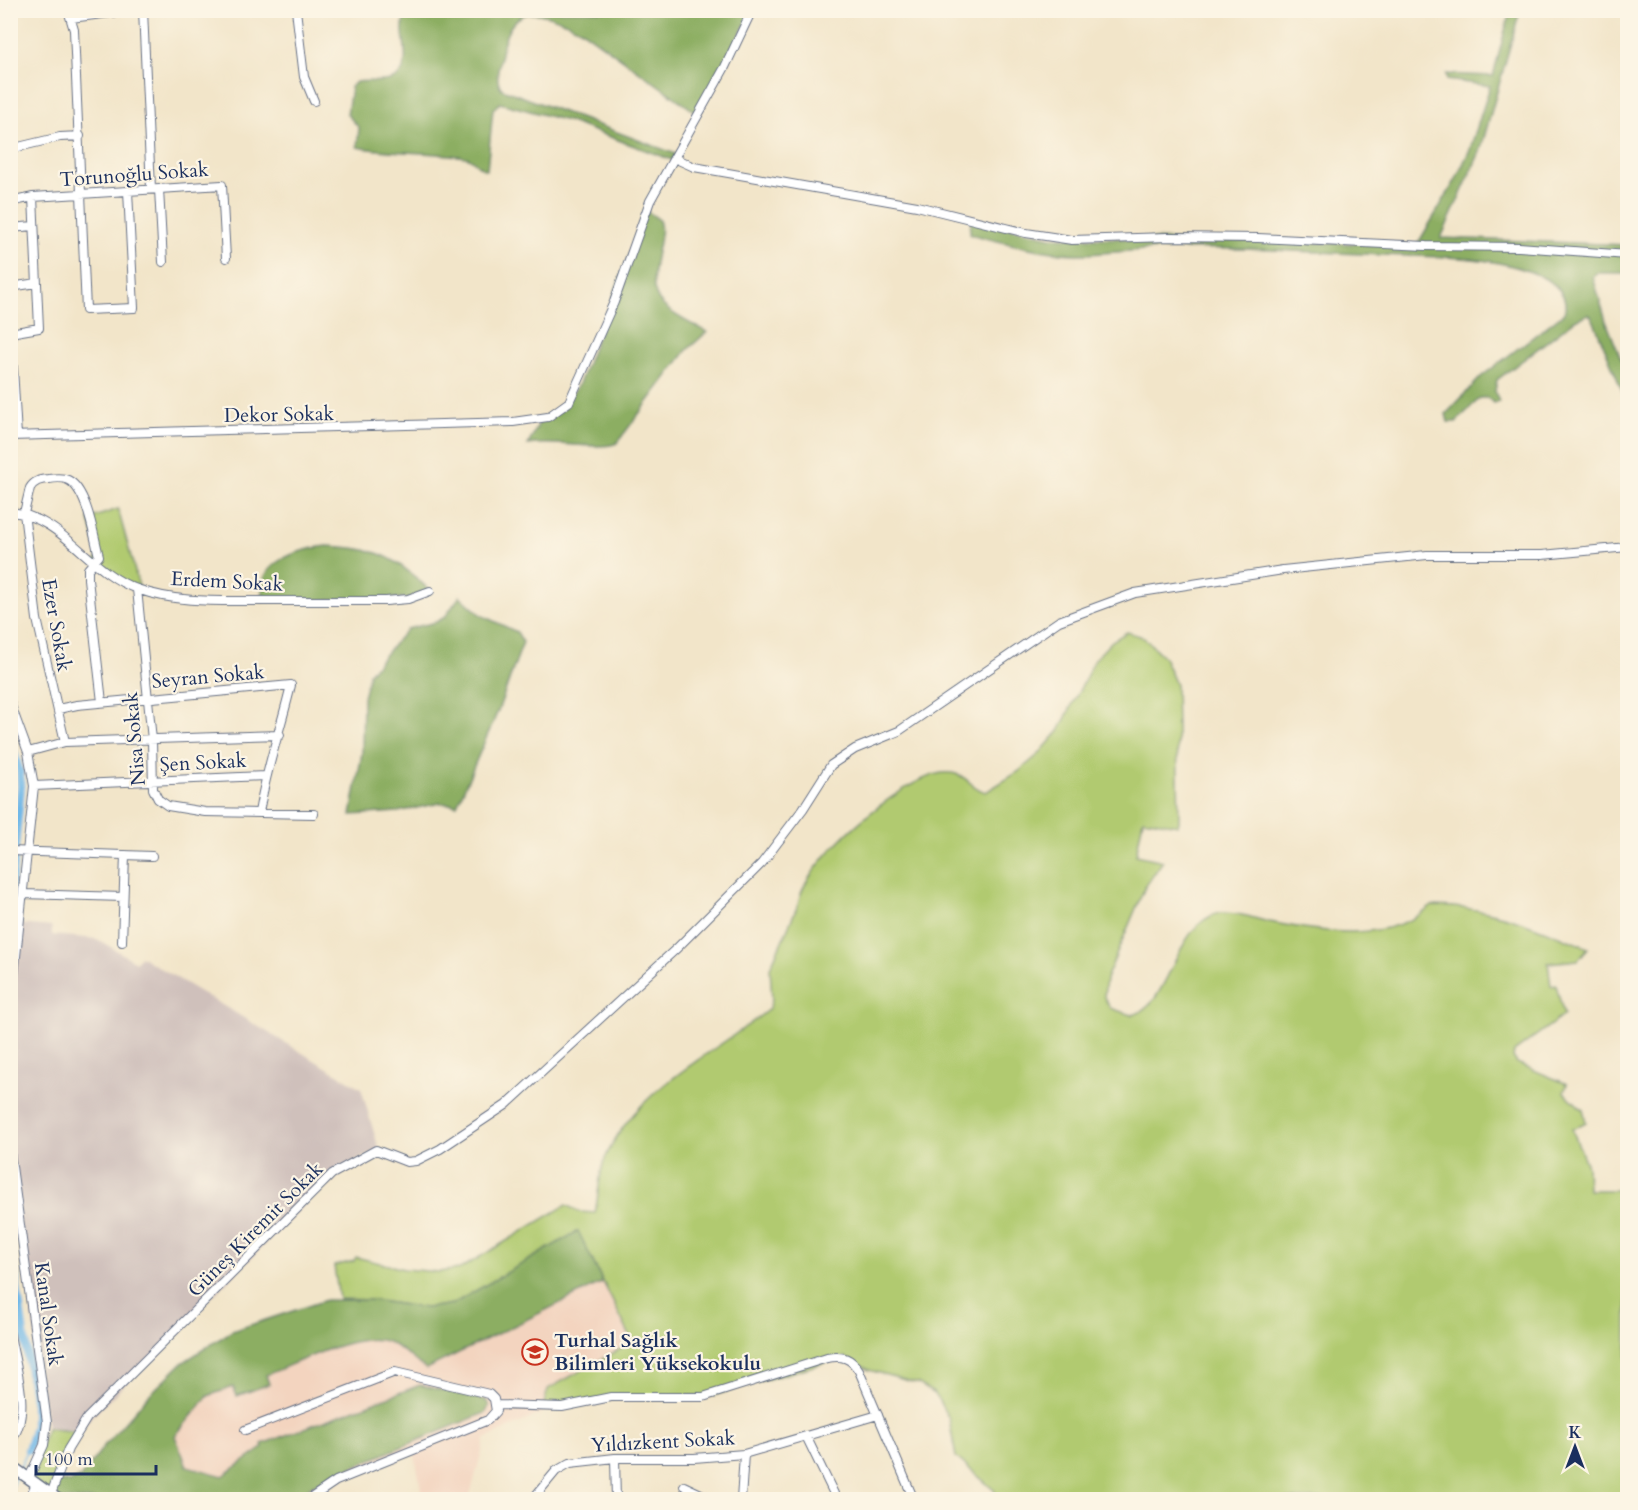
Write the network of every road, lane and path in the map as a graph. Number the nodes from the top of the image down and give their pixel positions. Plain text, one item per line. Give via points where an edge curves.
1 (134, 10) edge
2 (143, 10) edge
3 (296, 10) edge
4 (752, 10) edge
5 (70, 14) edge
6 (314, 101) dead end
7 (80, 136) junction
8 (10, 149) edge
9 (674, 158) junction
10 (155, 189) junction
11 (129, 190) junction
12 (82, 194) junction
13 (33, 197) junction
14 (10, 202) edge
15 (34, 226) junction
16 (10, 228) edge
17 (1628, 255) edge
18 (226, 258) dead end
19 (163, 262) dead end
20 (37, 282) junction
21 (10, 287) edge
22 (11, 333) edge
23 (14, 436) edge
24 (10, 512) edge
25 (24, 513) junction
26 (1628, 547) edge
27 (93, 563) junction
28 (137, 589) junction
29 (430, 591) dead end
30 (147, 698) junction
31 (102, 702) junction
32 (10, 703) edge
33 (58, 709) junction
34 (280, 735) junction
35 (152, 740) junction
36 (65, 742) junction
37 (28, 753) junction
38 (265, 776) junction
39 (153, 781) junction
40 (34, 786) junction
41 (259, 813) junction
42 (314, 814) dead end
43 (10, 851) edge
44 (26, 852) junction
45 (124, 855) junction
46 (152, 856) dead end
47 (23, 894) junction
48 (123, 897) junction
49 (122, 942) dead end
50 (10, 1013) edge
51 (10, 1152) edge
52 (10, 1334) edge
53 (497, 1405) junction
54 (878, 1415) junction
55 (245, 1430) dead end
56 (806, 1436) junction
57 (10, 1442) edge
58 (744, 1454) junction
59 (615, 1458) junction
60 (10, 1465) edge
61 (29, 1479) junction
62 (684, 1486) dead end
63 (55, 1497) edge
64 (29, 1500) edge
65 (308, 1500) edge
66 (532, 1500) edge
67 (616, 1500) edge
68 (714, 1500) edge
69 (741, 1500) edge
70 (837, 1500) edge
71 (914, 1500) edge

1 - 5 street
2 - 10 street
3 - 6 street via 304,76
4 - 9 street
5 - 7 street
7 - 8 street
7 - 12 street
9 - 17 street via 694,167 917,206 1072,240 1258,238
9 - 23 street, Dekor Sokak via 650,201 615,302 579,384 569,402 548,417 375,428
10 - 11 street, Torunoğlu Sokak
10 - 18 street, Torunoğlu Sokak via 222,184
10 - 19 street
11 - 12 street, Torunoğlu Sokak
11 - 12 street via 134,308 86,310
12 - 13 street, Torunoğlu Sokak
13 - 14 street, Torunoğlu Sokak
13 - 15 street
15 - 16 street
15 - 20 street
20 - 21 street
20 - 22 street via 39,328
22 - 23 street
24 - 25 street, Erdem Sokak
25 - 27 street, Erdem Sokak via 43,521
25 - 27 street via 32,484 43,479 68,480 80,492 89,519 99,556
25 - 33 street, Ezer Sokak via 42,649
26 - 63 street, Güneş Kiremit Sokak via 1542,555 1427,555 1283,570 1135,593 1059,621 899,731 855,748 831,765 762,863 677,948 506,1105 440,1149 411,1162 373,1150 332,1174 87,1418 68,1449
27 - 28 street, Erdem Sokak
27 - 31 street via 88,579
28 - 29 street, Erdem Sokak via 205,601 394,601
28 - 30 street, Nisa Sokak
30 - 31 street, Seyran Sokak
30 - 34 street, Seyran Sokak via 291,685
30 - 35 street, Nisa Sokak
31 - 33 street, Seyran Sokak
32 - 37 street
33 - 36 street, Ezer Sokak
34 - 35 street
34 - 38 street
35 - 36 street
35 - 39 street, Nisa Sokak
36 - 37 street
37 - 40 street
38 - 39 street, Şen Sokak
38 - 41 street
39 - 40 street, Şen Sokak
39 - 41 street, Nisa Sokak via 158,799 168,806 205,812
40 - 44 street
41 - 42 street, Nisa Sokak
43 - 44 street
44 - 45 street
44 - 47 street
45 - 46 street
45 - 48 street
47 - 48 street
47 - 50 street
48 - 49 street
51 - 61 street, Kanal Sokak via 46,1413 44,1445
52 - 57 street via 22,1408 21,1424
53 - 54 street via 552,1407 611,1397 704,1397 838,1356 855,1365
53 - 55 street via 489,1394 395,1372
53 - 65 street via 488,1420 336,1481
54 - 56 street, Yıldızkent Sokak
54 - 71 street
56 - 58 street, Yıldızkent Sokak
56 - 70 street
58 - 59 street, Yıldızkent Sokak
58 - 69 street
59 - 66 street, Yıldızkent Sokak via 563,1466
59 - 67 street
60 - 61 street
61 - 63 street
61 - 64 street, Kanal Sokak
62 - 68 street

